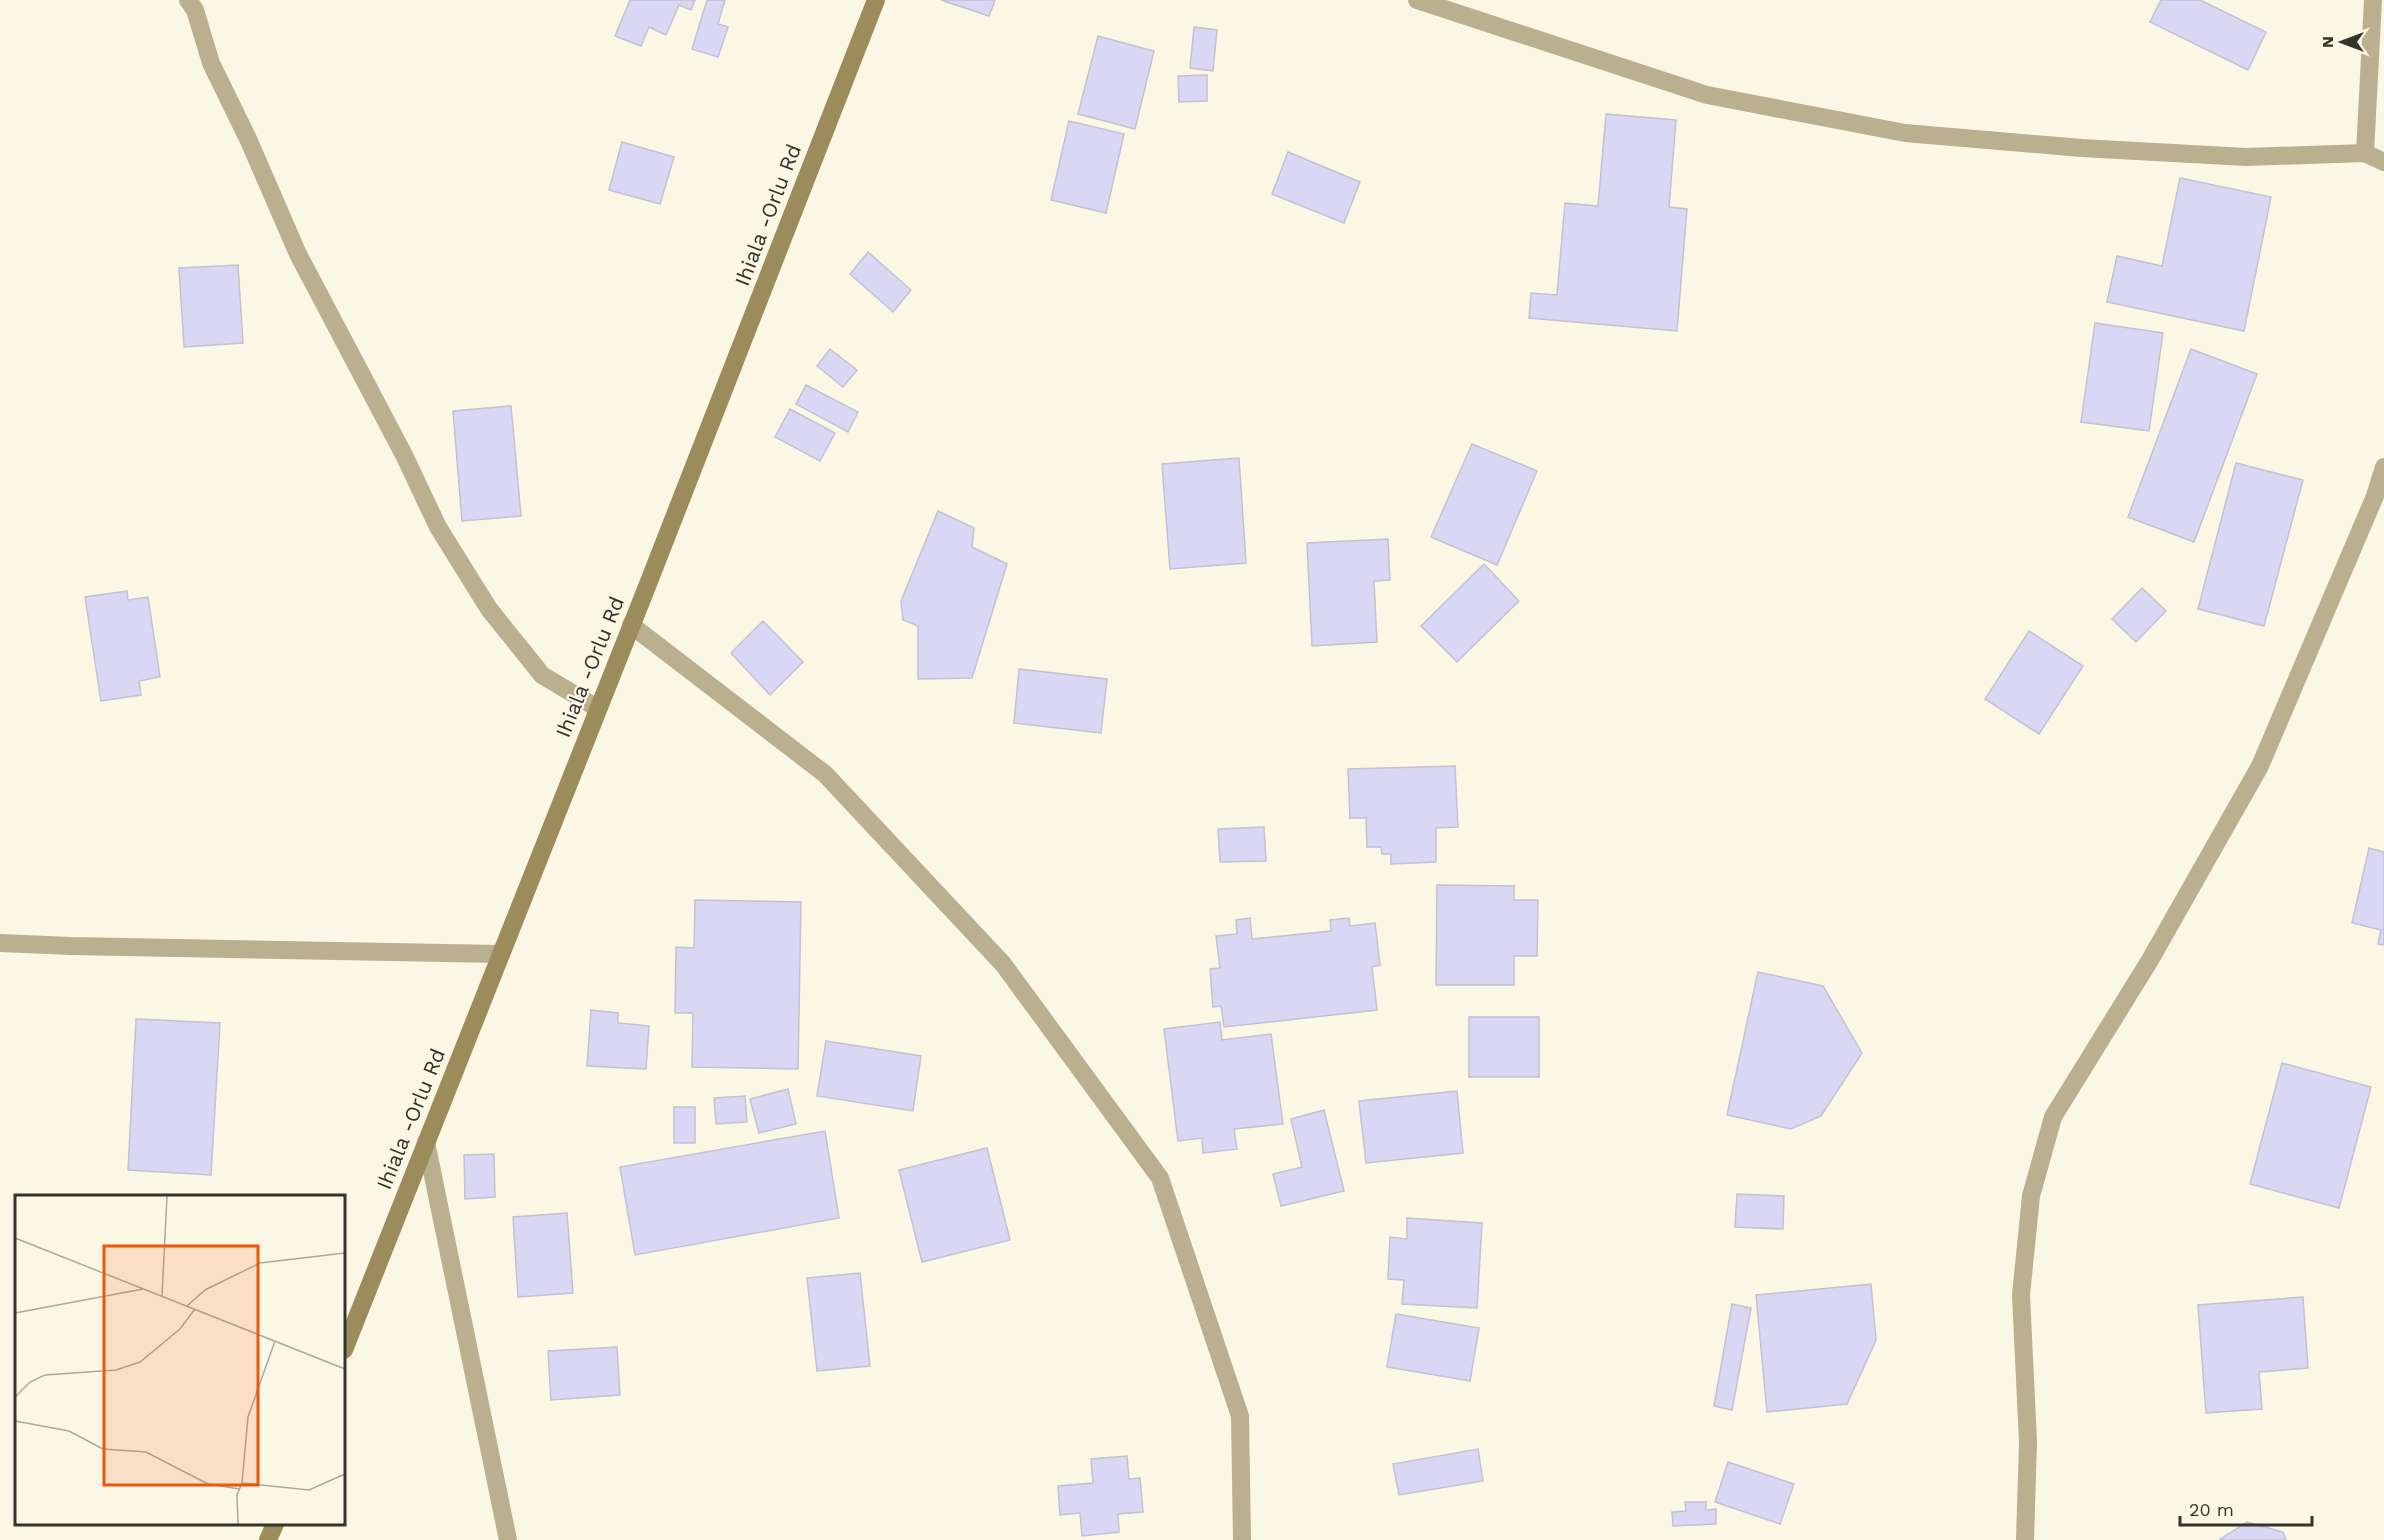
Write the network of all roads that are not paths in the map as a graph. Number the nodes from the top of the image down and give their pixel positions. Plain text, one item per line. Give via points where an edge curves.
1 (188, 0) edge
2 (876, 0) edge
3 (1417, 0) edge
4 (2373, 0) edge
5 (2365, 153) junction
6 (2384, 162) edge
7 (2384, 467) edge
8 (631, 625) junction
9 (597, 708) junction
10 (0, 942) edge
11 (500, 954) junction
12 (426, 1142) junction
13 (345, 1347) edge
14 (275, 1525) edge
15 (268, 1540) edge
16 (508, 1540) edge
17 (1242, 1540) edge
18 (2025, 1540) edge

1 - 9 street via 195,10 211,63 298,254 438,527 489,609 542,675
2 - 8 main road, Ihiala -Orlu Rd
3 - 5 street via 1707,95 1905,133 2246,157
4 - 5 street
5 - 6 street
7 - 18 street via 2260,766 2150,960 2053,1117 2031,1196 2021,1295 2028,1442
8 - 9 main road, Ihiala -Orlu Rd
8 - 17 street via 825,774 1003,964 1160,1178 1240,1416
9 - 11 main road, Ihiala -Orlu Rd
10 - 11 street
11 - 12 main road, Ihiala -Orlu Rd
12 - 13 main road, Ihiala -Orlu Rd
12 - 16 street
14 - 15 main road

